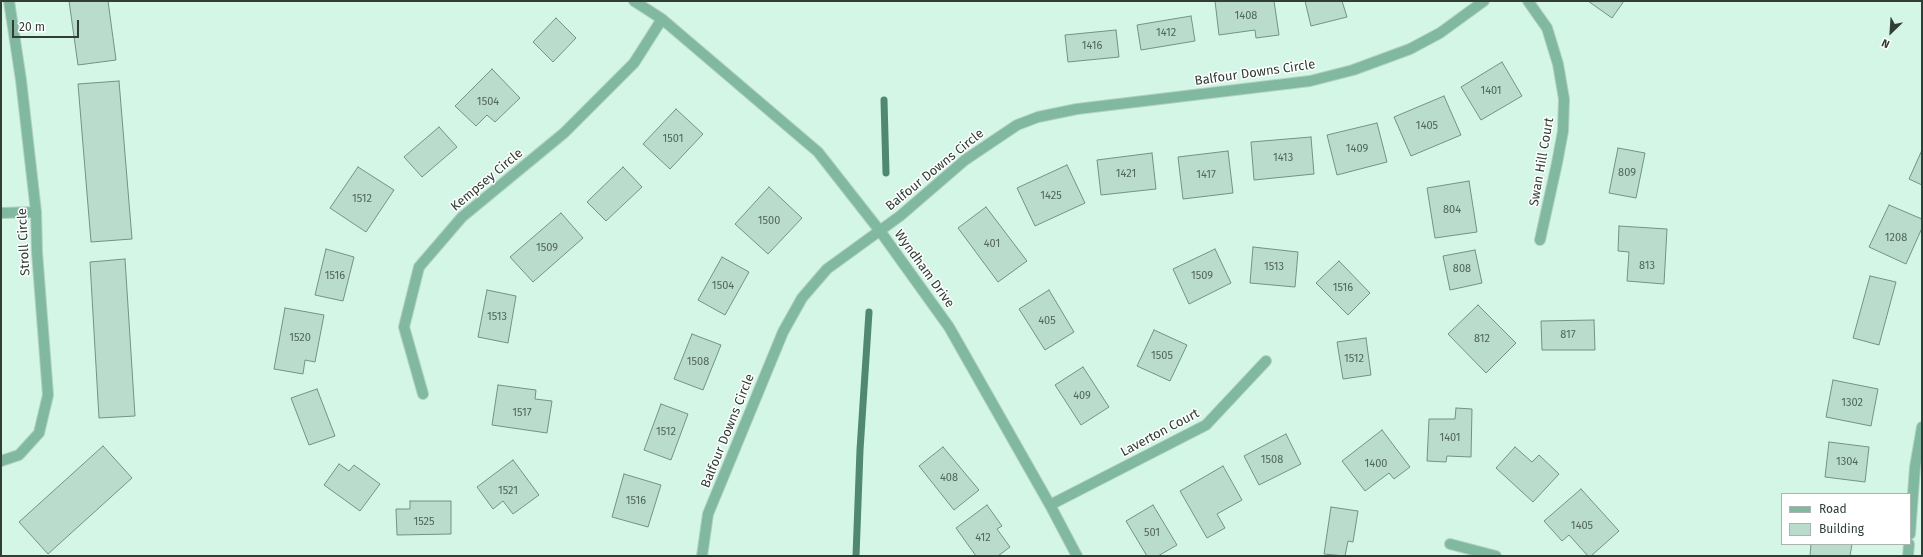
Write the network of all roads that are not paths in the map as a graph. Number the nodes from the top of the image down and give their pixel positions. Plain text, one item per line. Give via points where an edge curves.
1 (9, 1) edge
2 (634, 1) edge
3 (1484, 1) edge
4 (1528, 1) edge
5 (662, 19) junction
6 (36, 212) junction
7 (1, 213) edge
8 (880, 231) junction
9 (1540, 240) dead end
10 (1266, 361) dead end
11 (423, 394) dead end
12 (1922, 427) edge
13 (1, 461) edge
14 (1050, 505) junction
15 (1911, 521) edge
16 (1450, 544) dead end
17 (1909, 545) edge
18 (702, 556) edge
19 (1077, 556) edge
20 (1496, 556) edge
21 (1908, 556) edge

1 - 6 street, Stroll Circle
2 - 5 street, Wyndham Drive
3 - 8 street, Balfour Downs Circle via 1434,36 1353,70 1310,81 1077,109 1017,125 965,160
4 - 9 street, Swan Hill Court via 1546,28 1558,64 1564,99 1560,150
5 - 8 street, Wyndham Drive via 818,152
5 - 11 street, Kempsey Circle via 634,63 564,133 462,217 419,267 404,327
6 - 7 street
6 - 13 street, Stroll Circle via 48,395 39,433 19,455
8 - 14 street, Wyndham Drive via 949,327
8 - 18 street, Balfour Downs Circle via 827,269 802,298 782,332 708,514
10 - 14 street, Laverton Court via 1206,425
12 - 15 street via 1915,467
14 - 19 street, Wyndham Drive
16 - 20 street
17 - 21 street

